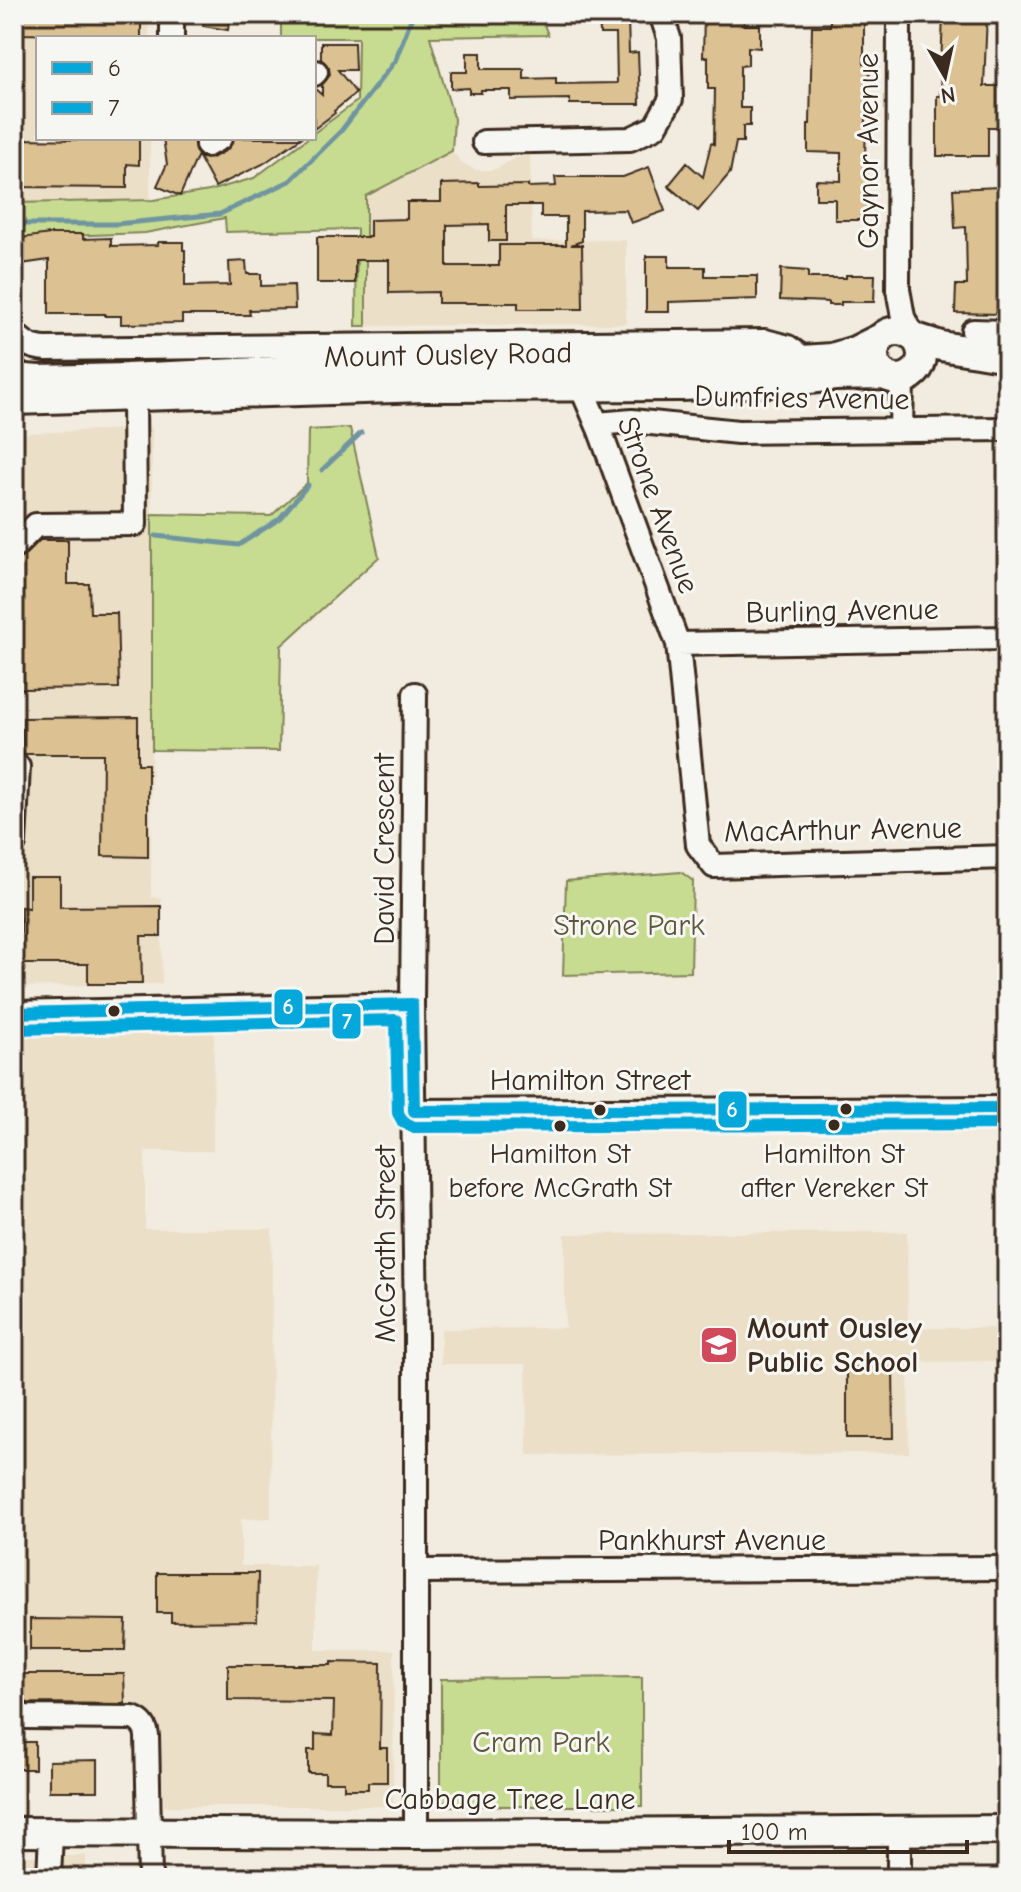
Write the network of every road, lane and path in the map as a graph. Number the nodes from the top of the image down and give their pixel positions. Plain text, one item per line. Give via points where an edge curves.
1 (172, 14) edge
2 (661, 14) edge
3 (899, 14) edge
4 (172, 36) edge
5 (484, 142) dead end
6 (973, 331) dead end
7 (1007, 332) edge
8 (14, 333) edge
9 (898, 336) junction
10 (151, 348) junction
11 (1007, 357) edge
12 (806, 360) junction
13 (1007, 370) edge
14 (901, 375) junction
15 (14, 378) edge
16 (130, 387) junction
17 (581, 387) junction
18 (14, 400) edge
19 (597, 424) junction
20 (1007, 429) edge
21 (901, 430) junction
22 (14, 547) edge
23 (1007, 638) edge
24 (678, 644) junction
25 (415, 694) dead end
26 (14, 767) edge
27 (14, 843) edge
28 (1007, 857) edge
29 (412, 1004) junction
30 (14, 1013) edge
31 (1007, 1108) edge
32 (414, 1111) junction
33 (1007, 1568) edge
34 (416, 1571) junction
35 (14, 1712) edge
36 (1007, 1830) edge
37 (899, 1831) junction
38 (14, 1832) edge
39 (51, 1833) junction
40 (148, 1833) junction
41 (416, 1834) junction
42 (49, 1878) edge
43 (150, 1878) edge
44 (899, 1878) edge

1 - 4 street
2 - 5 street via 669,38 671,99 655,127 630,139
3 - 9 street, Gaynor Avenue via 898,289 893,316
6 - 7 street
8 - 10 street, Mount Ousley Road via 37,349
9 - 11 main road
9 - 12 main road, Mount Ousley Road via 843,355
9 - 14 main road via 922,350 923,358
9 - 14 main road via 874,350 874,357 879,370
10 - 12 street, Mount Ousley Road via 765,341 788,347
10 - 16 street via 134,363
12 - 16 main road, Mount Ousley Road via 391,366
13 - 14 main road, Mount Ousley Road via 951,365
14 - 17 main road, Mount Ousley Road
14 - 21 street
15 - 16 main road, Mount Ousley Road
16 - 17 main road, Mount Ousley Road
16 - 18 main road, Mount Ousley Road
16 - 22 street via 135,524 36,525
17 - 19 street, Strone Avenue
19 - 21 street, Dumfries Avenue via 632,421 738,432
19 - 24 street, Strone Avenue
20 - 21 street, Dumfries Avenue
23 - 24 street, Burling Avenue
24 - 28 street, MacArthur Avenue via 698,845 714,866
25 - 29 street, David Crescent
26 - 27 street
29 - 30 street
29 - 32 street, McGrath Street
31 - 32 street, Hamilton Street
32 - 34 street, McGrath Street
33 - 34 street, Pankhurst Avenue
34 - 41 street, McGrath Street
35 - 40 street via 25,1717 140,1721 147,1736
36 - 37 main road, Cabbage Tree Lane
37 - 41 main road, Cabbage Tree Lane
37 - 44 street
38 - 39 main road, Cabbage Tree Lane
39 - 40 main road, Cabbage Tree Lane
39 - 42 street
40 - 41 main road, Cabbage Tree Lane
40 - 43 street

